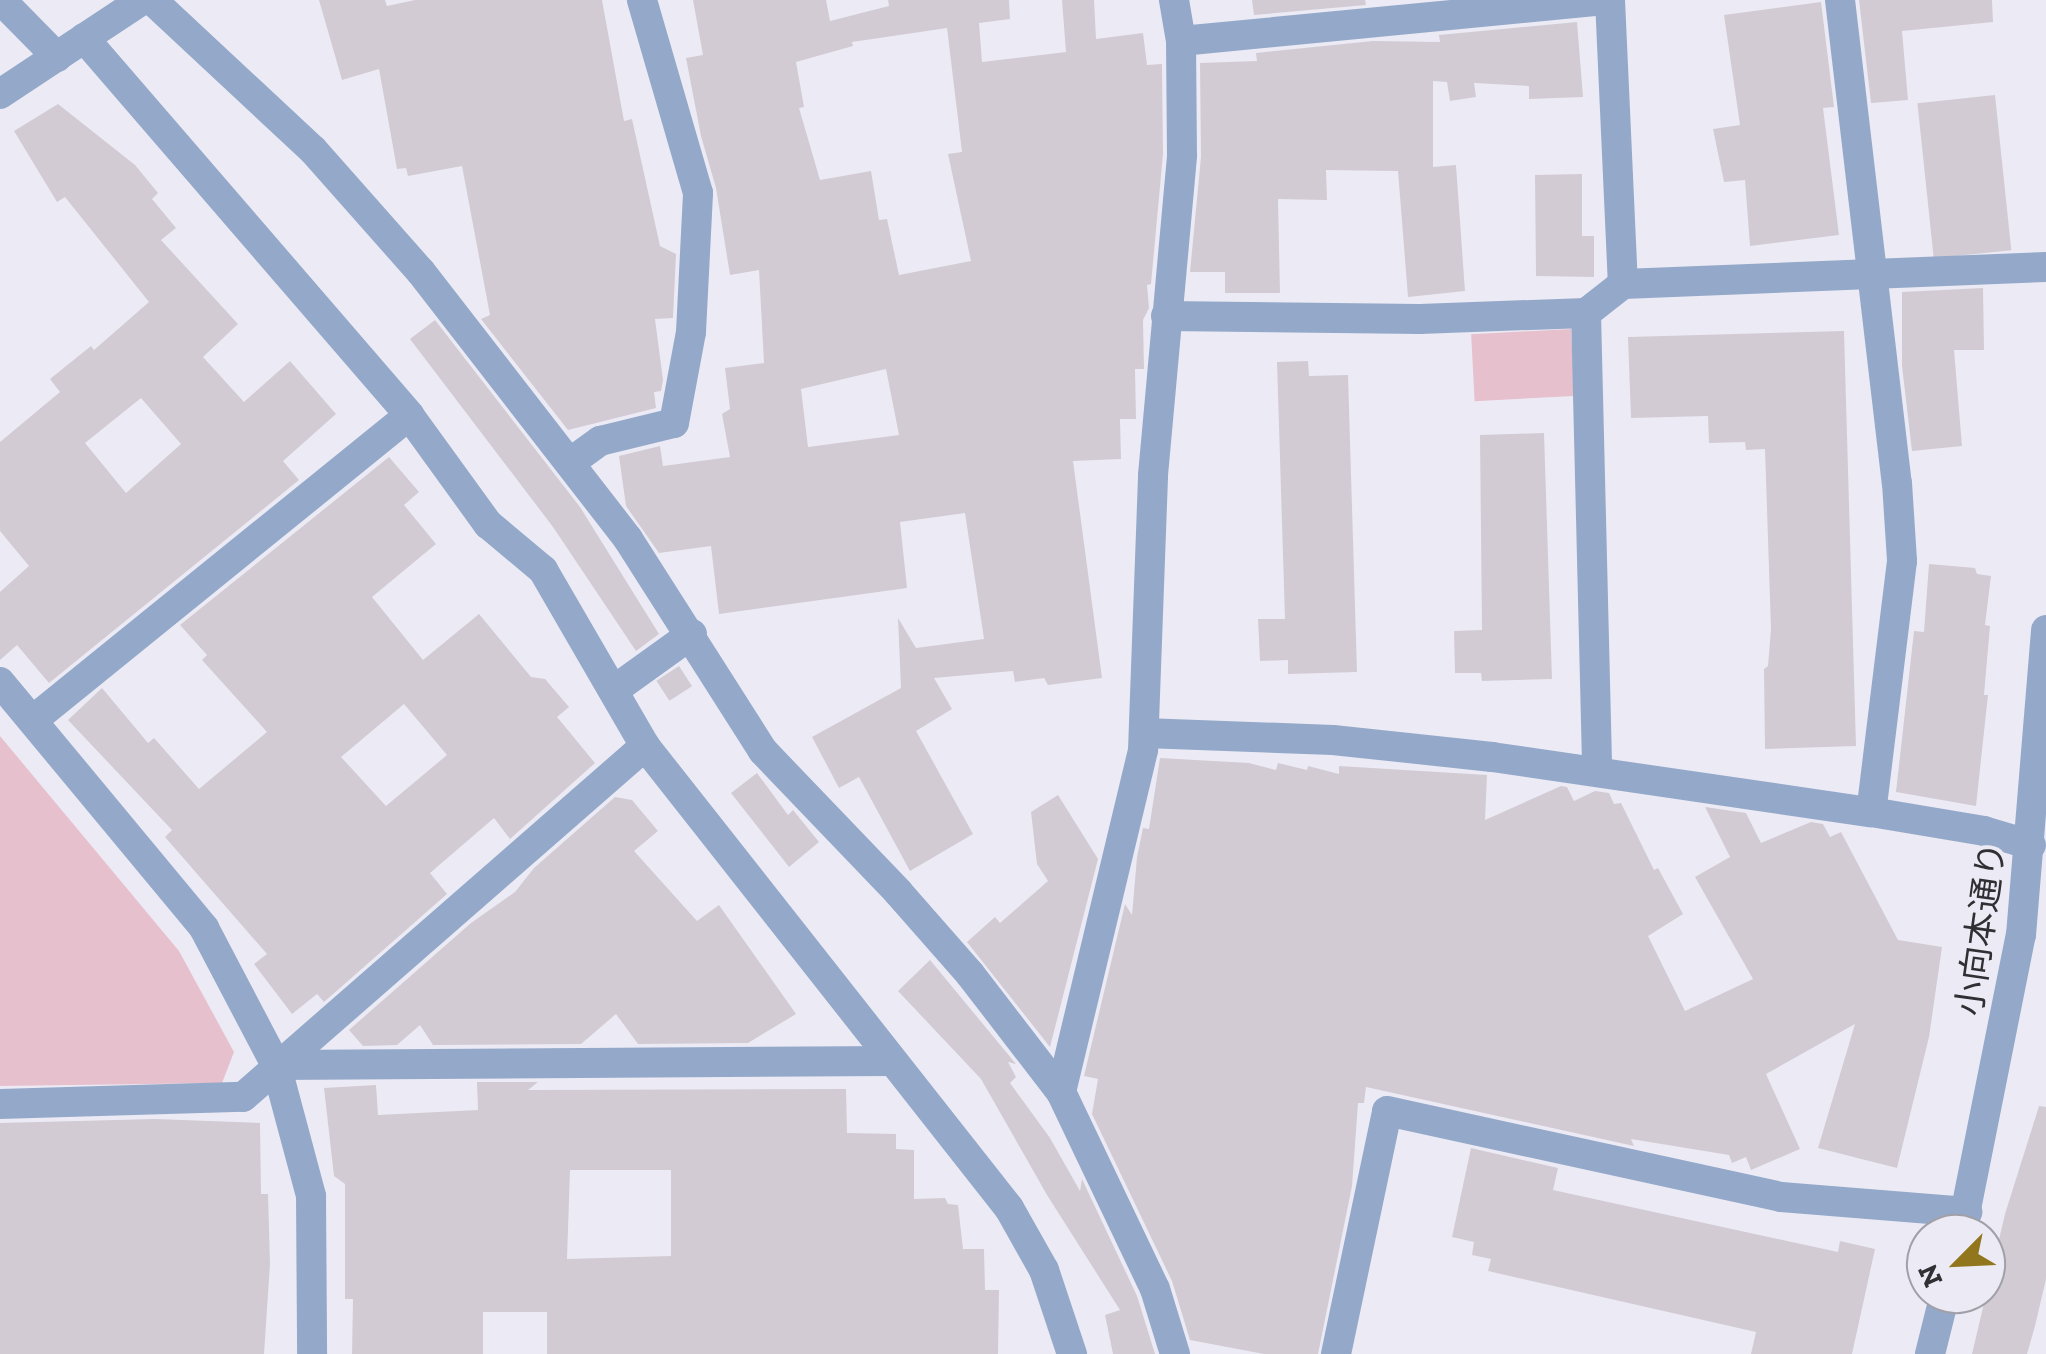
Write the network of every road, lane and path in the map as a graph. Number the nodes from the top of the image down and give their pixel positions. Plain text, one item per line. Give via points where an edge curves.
1 (1, 0) edge
2 (642, 0) edge
3 (1174, 0) edge
4 (1610, 0) edge
5 (1840, 0) edge
6 (140, 1) edge
7 (84, 38) junction
8 (1181, 41) junction
9 (57, 57) junction
10 (0, 94) edge
11 (2046, 267) edge
12 (1873, 272) junction
13 (1623, 284) junction
14 (1586, 313) junction
15 (1166, 316) junction
16 (409, 415) junction
17 (572, 462) junction
18 (2046, 630) edge
19 (692, 634) junction
20 (0, 682) edge
21 (614, 690) junction
22 (34, 720) junction
23 (1144, 733) junction
24 (645, 746) junction
25 (1597, 770) junction
26 (1871, 812) junction
27 (2031, 845) junction
28 (890, 1061) junction
29 (276, 1065) junction
30 (1060, 1092) junction
31 (0, 1104) edge
32 (1966, 1214) edge
33 (1906, 1215) edge
34 (1940, 1314) edge
35 (312, 1354) edge
36 (1072, 1354) edge
37 (1176, 1354) edge
38 (1336, 1354) edge
39 (1930, 1354) edge

1 - 9 street
2 - 17 street via 698,193 691,332 674,423 600,441
3 - 8 street
4 - 8 street
4 - 13 street
5 - 12 street
6 - 7 street
6 - 17 street via 313,150 421,272
7 - 9 street
7 - 16 street
8 - 15 street via 1182,154
9 - 10 street
11 - 12 street
12 - 13 street
12 - 26 street via 1902,561
13 - 14 street
14 - 15 street via 1420,320
14 - 25 street
15 - 23 street via 1152,475
16 - 21 street via 488,524 543,570
16 - 22 street
17 - 19 street
18 - 27 street, 小向本通り
19 - 21 street
19 - 30 street via 763,751 970,974
20 - 22 street
21 - 24 street
22 - 29 street via 204,928
23 - 25 street via 1334,740
23 - 30 street
24 - 28 street
24 - 29 street
25 - 26 street
26 - 27 street
27 - 32 street, 小向本通り via 2002,1048
28 - 29 street
28 - 36 street via 1009,1208 1044,1270
29 - 31 street via 243,1097
29 - 35 street via 311,1196
30 - 37 street via 1155,1289
33 - 38 street via 1780,1197 1387,1111
34 - 39 street

